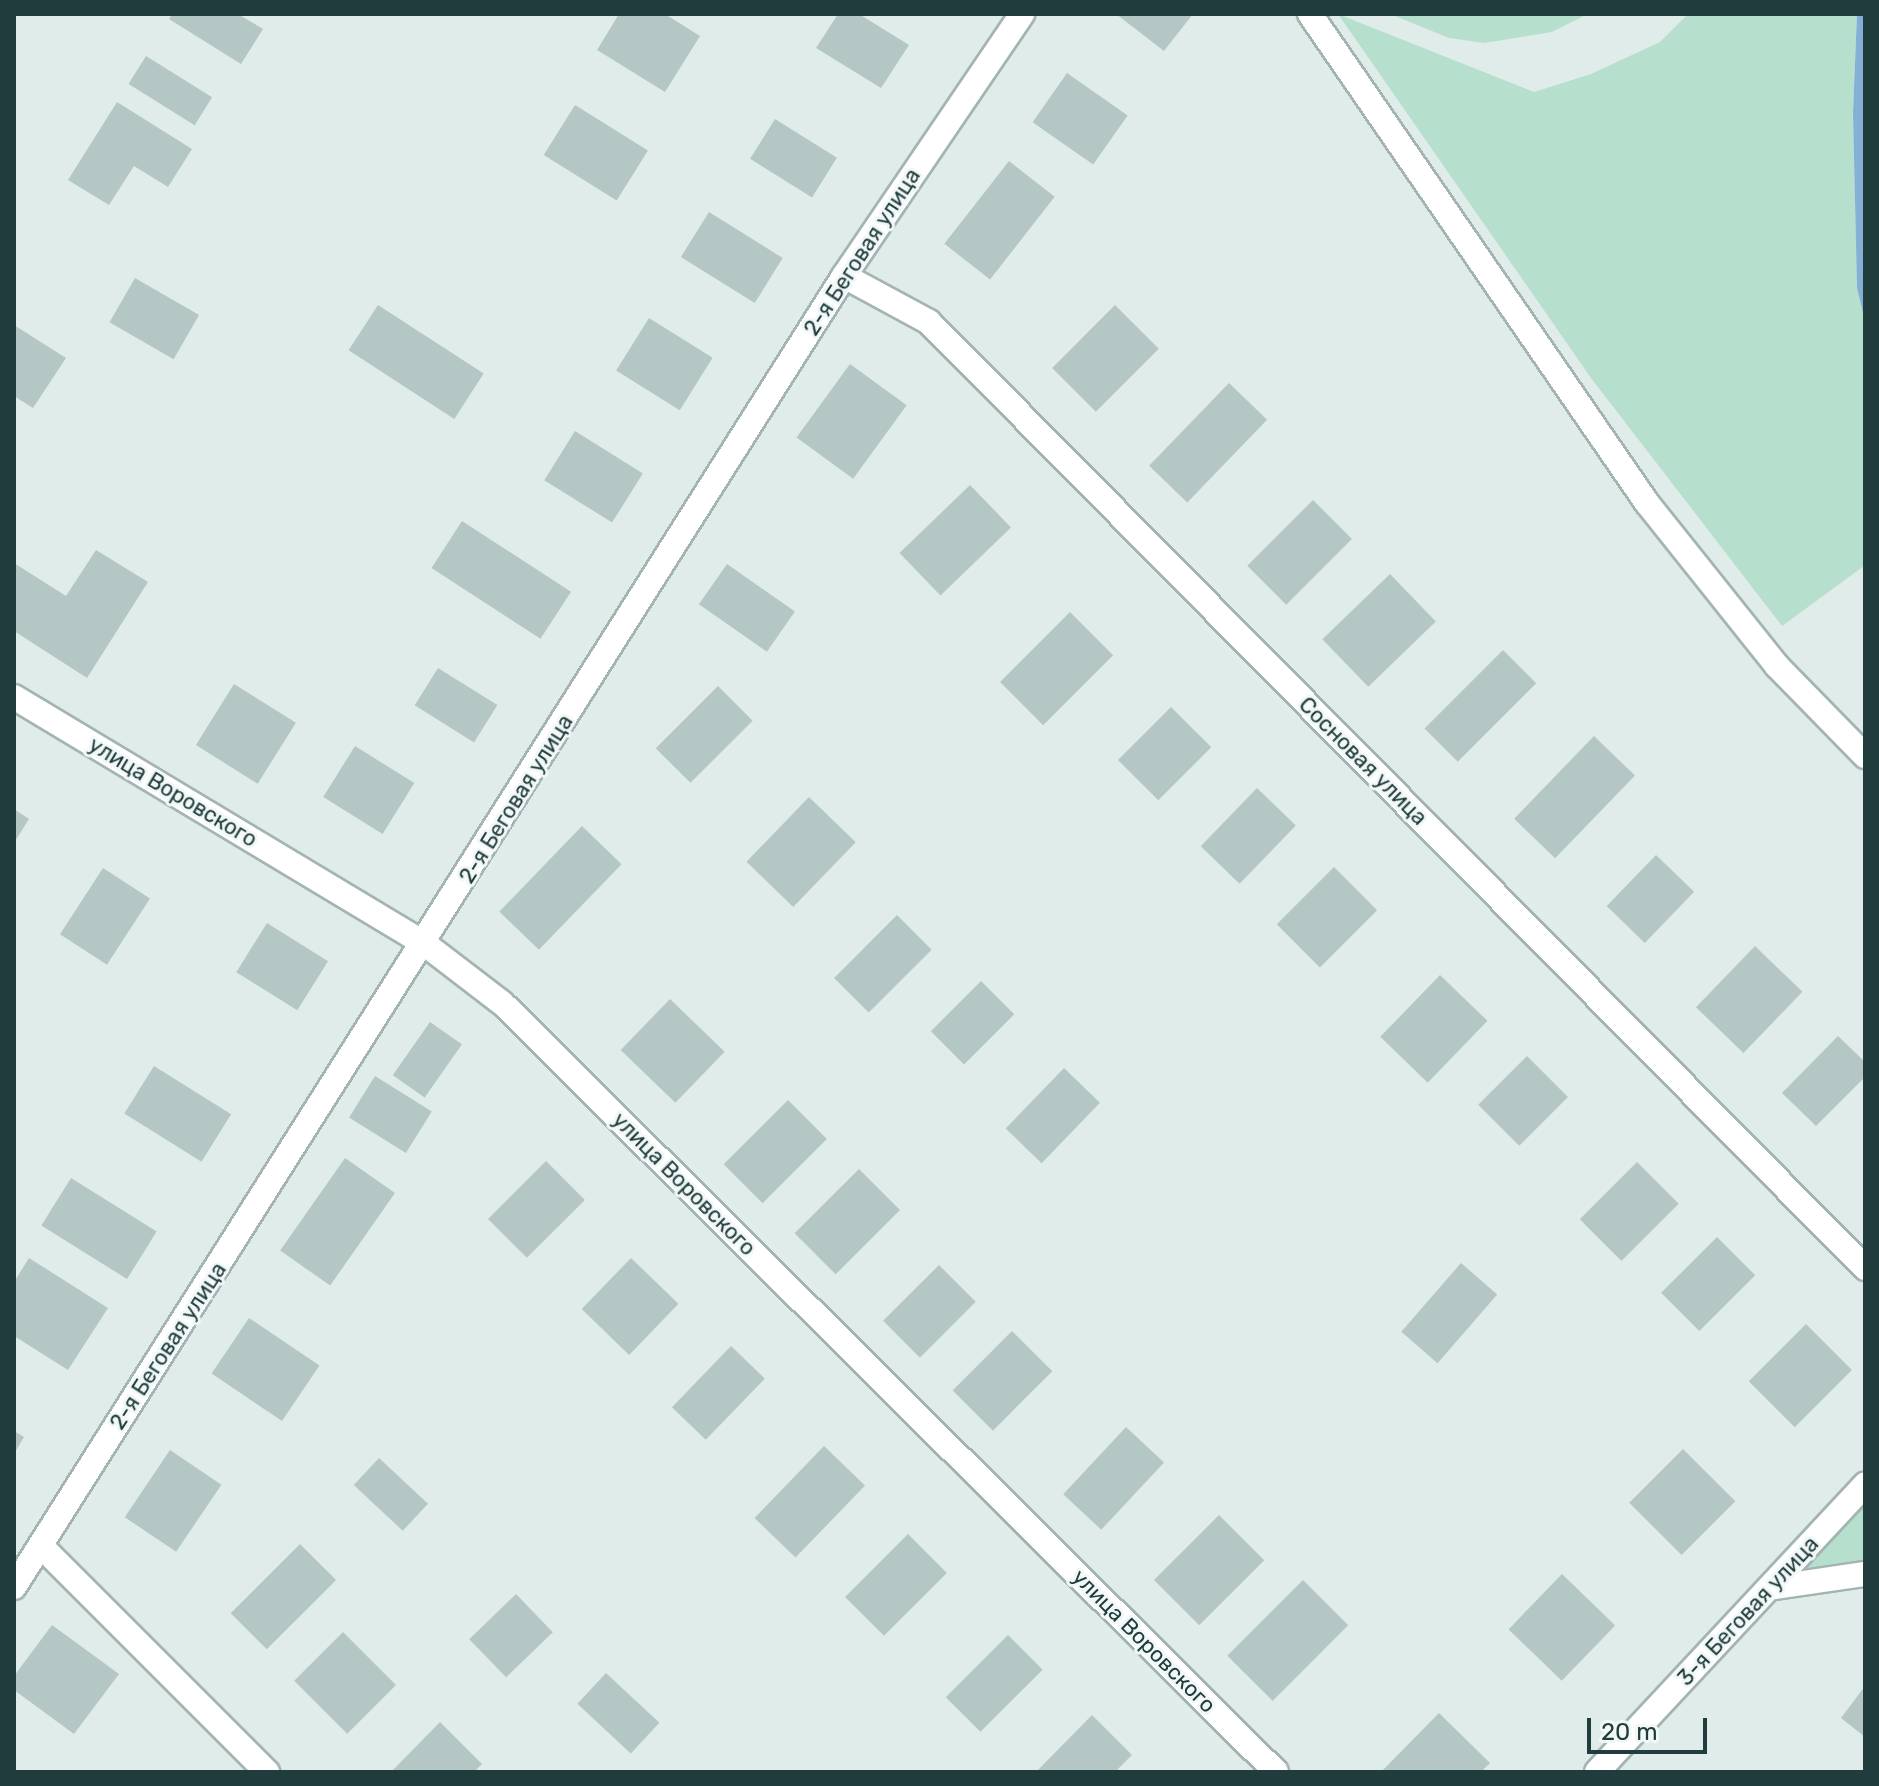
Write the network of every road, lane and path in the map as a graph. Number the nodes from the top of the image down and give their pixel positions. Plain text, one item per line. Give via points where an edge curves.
1 (1022, 14) edge
2 (1310, 14) edge
3 (844, 276) junction
4 (14, 697) edge
5 (1865, 756) edge
6 (425, 944) junction
7 (1865, 1268) edge
8 (1865, 1485) edge
9 (41, 1546) junction
10 (1865, 1574) edge
11 (14, 1587) edge
12 (1769, 1588) junction
13 (267, 1772) edge
14 (1276, 1772) edge
15 (1597, 1772) edge

1 - 3 street, 2-я Беговая улица
2 - 5 street via 1647,503 1777,666
3 - 6 street, 2-я Беговая улица
3 - 7 street, Сосновая улица via 929,322
4 - 6 street, улица Воровского
6 - 9 street, 2-я Беговая улица
6 - 14 street, улица Воровского via 502,1003
8 - 12 street, 3-я Беговая улица
9 - 11 street, 2-я Беговая улица
9 - 13 street
10 - 12 street
12 - 15 street, 3-я Беговая улица

